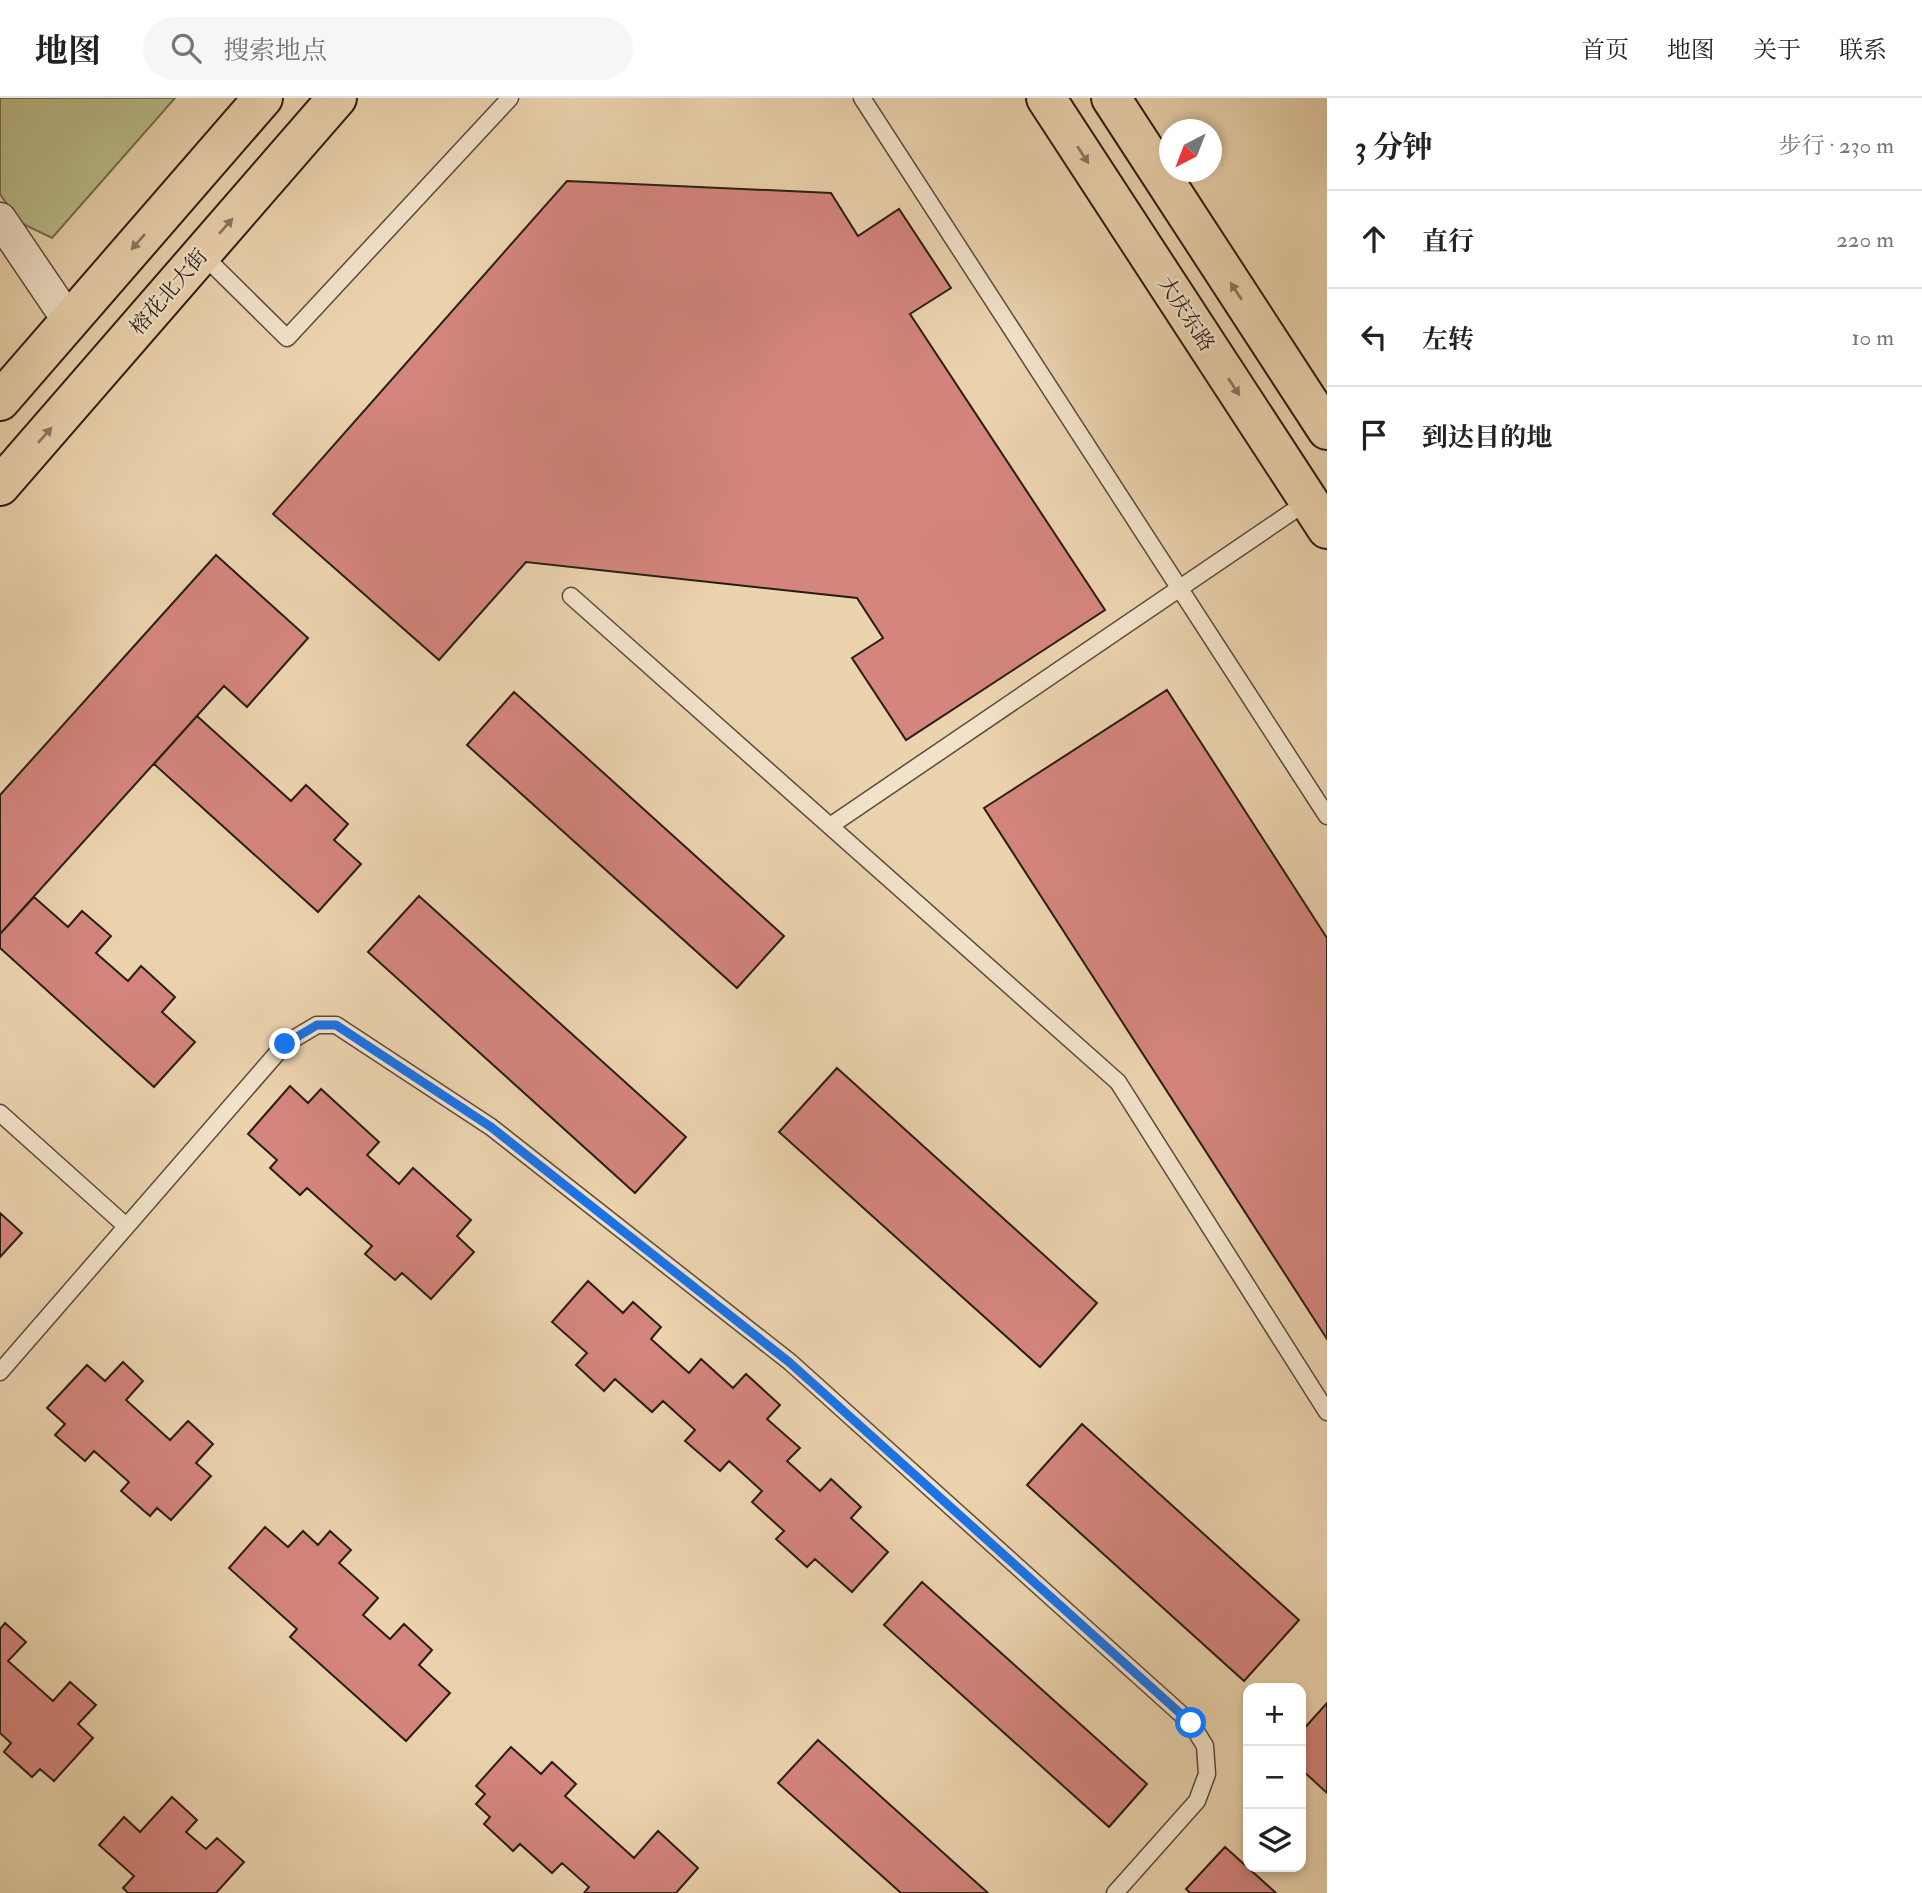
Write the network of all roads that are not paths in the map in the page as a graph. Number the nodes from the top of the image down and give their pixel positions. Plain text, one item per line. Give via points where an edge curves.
1 (264, 98) edge
2 (337, 98) edge
3 (510, 98) edge
4 (862, 98) edge
5 (1046, 98) edge
6 (1111, 98) edge
7 (0, 219) edge
8 (202, 254) junction
9 (69, 321) junction
10 (0, 401) edge
11 (1327, 430) edge
12 (0, 486) edge
13 (1318, 515) edge
14 (1180, 589) junction
15 (571, 596) dead end
16 (1327, 816) edge
17 (830, 827) junction
18 (0, 1113) edge
19 (126, 1226) junction
20 (0, 1372) edge
21 (1327, 1412) edge
22 (1117, 1892) edge

1 -> 9 main road
8 -> 2 main road, 榕花北大街
3 - 8 lane via 287,338
4 - 14 lane
5 -> 13 main road, 大庆东路
11 -> 6 main road
7 - 9 street
12 -> 8 main road, 榕花北大街
9 - 10 main road
13 - 14 lane
14 - 16 lane
14 - 17 lane
15 - 17 lane
17 - 21 lane via 1118,1082
18 - 19 lane
19 - 20 lane
19 - 22 lane via 285,1044 317,1025 336,1025 491,1127 789,1362 1191,1723 1205,1746 1207,1774 1197,1801

